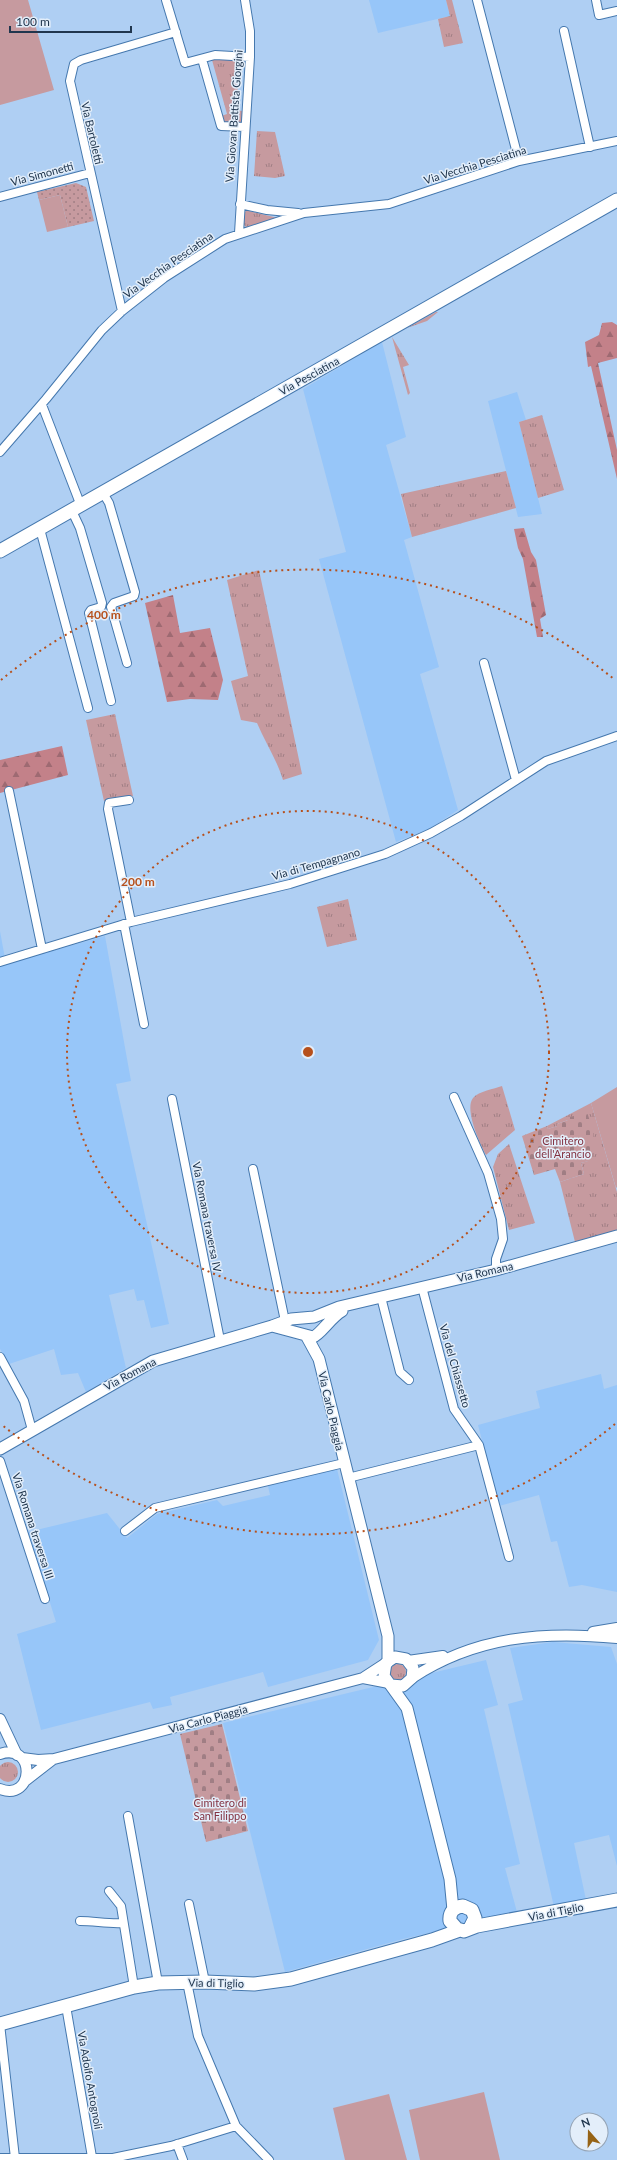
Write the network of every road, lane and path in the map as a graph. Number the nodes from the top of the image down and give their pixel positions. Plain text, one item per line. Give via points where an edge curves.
1 (166, 0) edge
2 (245, 0) edge
3 (477, 0) edge
4 (596, 0) edge
5 (617, 11) edge
6 (564, 31) dead end
7 (176, 32) junction
8 (250, 57) junction
9 (202, 58) junction
10 (245, 127) junction
11 (617, 141) edge
12 (590, 147) junction
13 (519, 161) junction
14 (90, 173) junction
15 (0, 197) edge
16 (617, 200) edge
17 (240, 204) junction
18 (304, 213) junction
19 (239, 233) junction
20 (122, 311) junction
21 (42, 405) junction
22 (0, 452) edge
23 (103, 492) junction
24 (77, 508) junction
25 (40, 529) junction
26 (0, 551) edge
27 (127, 663) dead end
28 (484, 663) dead end
29 (111, 701) dead end
30 (88, 708) dead end
31 (617, 736) edge
32 (516, 780) junction
33 (9, 791) dead end
34 (129, 800) dead end
35 (127, 923) junction
36 (42, 949) junction
37 (0, 962) edge
38 (144, 1024) dead end
39 (454, 1097) dead end
40 (172, 1099) dead end
41 (252, 1168) dead end
42 (617, 1236) edge
43 (496, 1270) junction
44 (422, 1287) junction
45 (381, 1297) junction
46 (351, 1305) junction
47 (311, 1318) junction
48 (285, 1321) junction
49 (272, 1326) junction
50 (320, 1332) junction
51 (305, 1336) junction
52 (220, 1340) junction
53 (0, 1357) edge
54 (319, 1359) junction
55 (409, 1380) dead end
56 (32, 1430) junction
57 (479, 1444) junction
58 (0, 1449) edge
59 (0, 1461) edge
60 (344, 1463) junction
61 (348, 1478) junction
62 (125, 1531) dead end
63 (509, 1557) dead end
64 (46, 1599) dead end
65 (617, 1628) edge
66 (575, 1635) junction
67 (388, 1636) junction
68 (617, 1638) edge
69 (453, 1655) junction
70 (405, 1659) junction
71 (387, 1662) junction
72 (363, 1678) junction
73 (410, 1681) junction
74 (390, 1684) junction
75 (407, 1708) junction
76 (0, 1719) edge
77 (0, 1754) edge
78 (20, 1757) junction
79 (54, 1759) junction
80 (25, 1781) junction
81 (0, 1789) edge
82 (128, 1816) dead end
83 (450, 1878) junction
84 (109, 1891) dead end
85 (617, 1900) edge
86 (189, 1904) dead end
87 (470, 1910) junction
88 (451, 1916) junction
89 (80, 1921) dead end
90 (123, 1923) junction
91 (494, 1923) junction
92 (465, 1929) junction
93 (432, 1940) junction
94 (187, 1982) junction
95 (205, 1982) junction
96 (158, 1983) junction
97 (134, 1987) junction
98 (66, 2006) junction
99 (0, 2024) edge
100 (236, 2126) junction
101 (177, 2144) junction
102 (0, 2158) edge
103 (15, 2158) junction
104 (92, 2158) junction
105 (105, 2159) edge
106 (183, 2160) edge
107 (269, 2160) edge

1 - 7 street
2 - 8 street, Via Giovan Battista Giorgini via 250,31
3 - 13 street
4 - 5 street via 599,15
6 - 12 street
7 - 9 street via 185,63
7 - 14 street, Via Bartoletti via 74,64 70,81
8 - 9 street via 215,55
8 - 10 street, Via Giovan Battista Giorgini
9 - 10 street via 221,126
10 - 17 street, Via Giovan Battista Giorgini
11 - 12 street, Via Vecchia Pesciatina
12 - 13 street, Via Vecchia Pesciatina
13 - 18 street, Via Vecchia Pesciatina via 388,204
14 - 15 street, Via Simonetti
14 - 20 street, Via Bartoletti
16 - 23 main road, Via Pesciatina
17 - 18 street via 266,210
17 - 19 street, Via Giovan Battista Giorgini
18 - 19 street, Via Vecchia Pesciatina
19 - 20 street, Via Vecchia Pesciatina via 203,252
20 - 21 street, Via Vecchia Pesciatina via 98,335
21 - 22 street, Via Vecchia Pesciatina
21 - 24 street
23 - 24 main road, Via Pesciatina
23 - 27 street via 109,503 135,592 134,596 114,603 111,607
24 - 25 main road, Via Pesciatina
24 - 29 street via 80,528 102,603 101,607 89,613
25 - 26 main road, Via Pesciatina
25 - 30 street
28 - 32 street
31 - 32 street, Via di Tempagnano via 546,761
32 - 35 street, Via di Tempagnano via 460,816 384,854 290,884
33 - 36 street
34 - 35 street via 109,804 108,809
35 - 36 street, Via di Tempagnano
35 - 38 street
36 - 37 street, Via di Tempagnano
39 - 43 street via 488,1173 501,1219 504,1238 496,1259
40 - 52 street, Via Romana traversa IV
41 - 48 street
42 - 43 main road, Via Romana
43 - 44 main road, Via Romana
44 - 45 main road, Via Romana
44 - 57 street, Via del Chiassetto via 454,1409
45 - 46 main road, Via Romana
45 - 55 street via 400,1372
46 - 47 main road, Via Romana
46 - 50 main road, Via Romana via 333,1317
47 - 48 main road, Via Romana
47 - 50 main road via 320,1324
47 - 51 main road via 301,1324
48 - 49 main road, Via Romana
49 - 51 main road, Via Romana
49 - 52 main road, Via Romana
50 - 51 main road, Via Romana via 313,1337
50 - 54 main road, Via Carlo Piaggia
51 - 54 main road, Via Carlo Piaggia
52 - 56 main road, Via Romana via 145,1365
53 - 56 street via 24,1401
54 - 60 main road, Via Carlo Piaggia
56 - 58 main road, Via Romana
57 - 61 street
57 - 63 street, Via del Chiassetto
59 - 64 street, Via Romana traversa III
60 - 61 main road, Via Carlo Piaggia
60 - 62 street, Via Carlo Piaggia via 155,1508
61 - 67 main road, Via Carlo Piaggia
65 - 66 street
66 - 68 street
66 - 69 street via 520,1638
67 - 70 main road
67 - 71 main road, Via Carlo Piaggia
69 - 70 street
69 - 73 street
70 - 71 main road via 392,1658
70 - 73 main road via 413,1670
71 - 72 street
71 - 74 main road, Via Carlo Piaggia via 384,1672
72 - 74 street
72 - 79 street, Via Carlo Piaggia
73 - 74 main road via 400,1687
73 - 75 main road
74 - 75 main road, Via Carlo Piaggia
75 - 83 main road, Via Carlo Piaggia
76 - 78 street
77 - 78 street, Via Carlo Piaggia via 6,1752
78 - 79 street, Via Carlo Piaggia
78 - 80 street via 27,1769
79 - 80 street, Via Carlo Piaggia
80 - 81 street, Via Carlo Piaggia via 15,1790
82 - 96 street
83 - 87 main road, Via Carlo Piaggia via 459,1898
83 - 88 main road, Via Carlo Piaggia
84 - 90 street via 121,1906
85 - 91 main road, Via di Tiglio
86 - 95 street
87 - 88 main road via 459,1906
87 - 91 main road
87 - 92 main road via 474,1922
88 - 92 main road via 454,1927
88 - 93 main road
89 - 90 street
90 - 97 street
91 - 92 main road, Via di Tiglio
92 - 93 main road, Via di Tiglio
93 - 95 main road, Via di Tiglio via 291,1979 254,1984
94 - 95 main road, Via di Tiglio
94 - 96 main road, Via di Tiglio
94 - 100 street via 198,2036
96 - 97 main road, Via di Tiglio
97 - 98 main road, Via di Tiglio
98 - 99 main road, Via di Tiglio
98 - 104 street, Via Adolfo Antognoli
99 - 103 street
100 - 101 street
100 - 107 street
101 - 105 street
101 - 106 street
102 - 103 street
103 - 104 street
104 - 105 street

